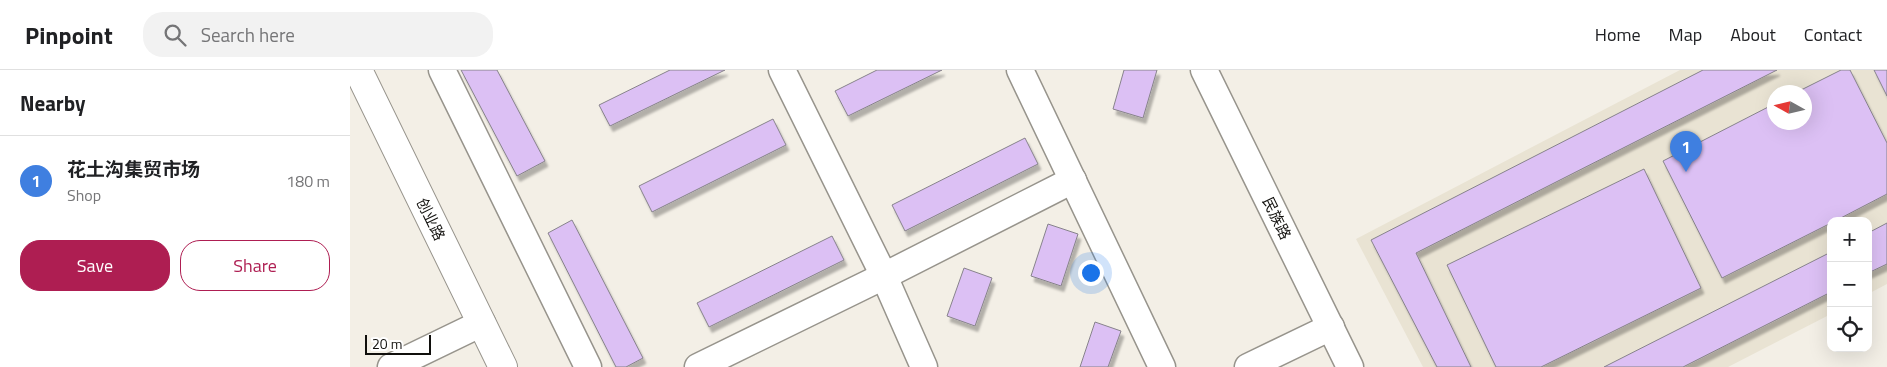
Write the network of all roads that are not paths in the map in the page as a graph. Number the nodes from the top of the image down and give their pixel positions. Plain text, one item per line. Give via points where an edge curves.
1 (358, 70) edge
2 (442, 70) edge
3 (782, 70) edge
4 (1020, 70) edge
5 (1204, 70) edge
6 (1073, 180) junction
7 (884, 276) junction
8 (482, 323) junction
9 (1331, 327) junction
10 (391, 367) edge
11 (503, 367) edge
12 (588, 367) edge
13 (698, 367) edge
14 (924, 367) edge
15 (1162, 367) edge
16 (1248, 367) edge
17 (1350, 367) edge

1 - 8 main road, 创业路
2 - 12 street
3 - 7 street
4 - 6 street
5 - 9 street, 民族路
6 - 7 street
6 - 15 street
7 - 13 street
7 - 14 street
8 - 10 street
8 - 11 main road, 创业路
9 - 16 street
9 - 17 street, 民族路

